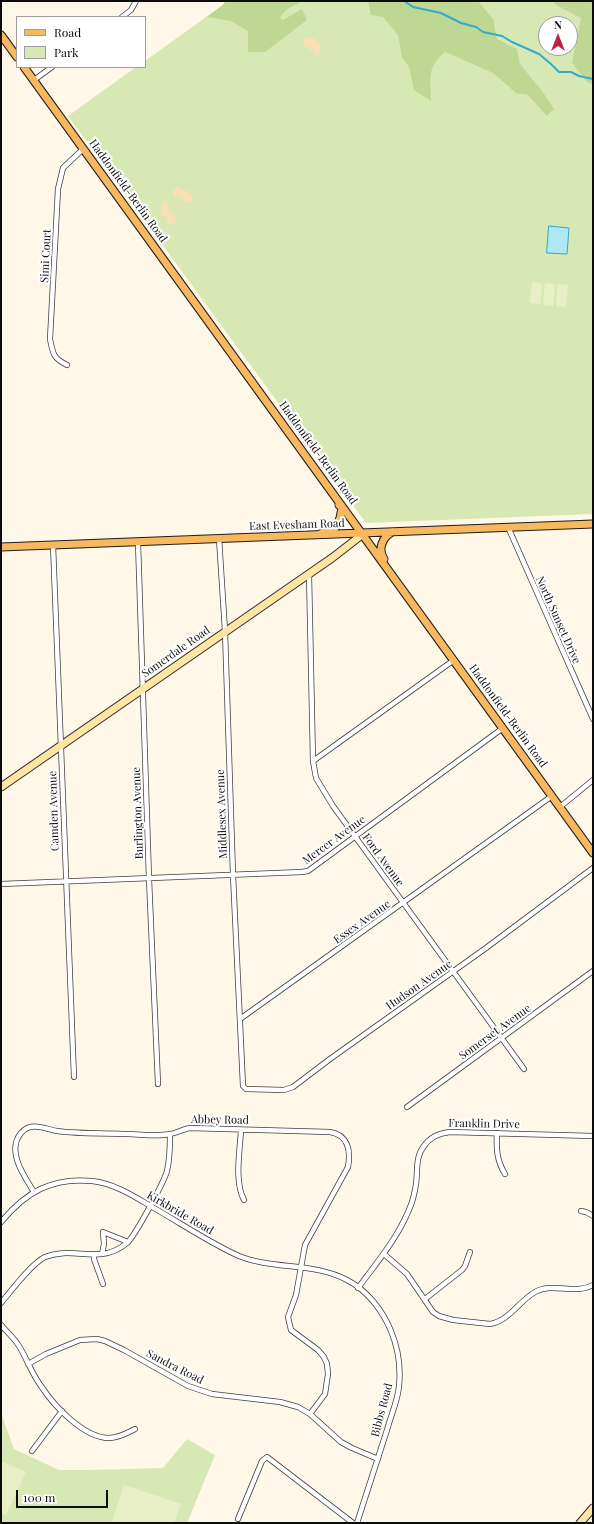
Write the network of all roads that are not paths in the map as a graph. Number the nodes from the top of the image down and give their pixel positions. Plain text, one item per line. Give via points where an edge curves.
1 (136, 1) edge
2 (123, 16) edge
3 (1, 35) edge
4 (16, 56) edge
5 (25, 68) edge
6 (51, 68) edge
7 (34, 80) junction
8 (83, 149) junction
9 (67, 365) dead end
10 (338, 500) junction
11 (593, 524) edge
12 (508, 527) junction
13 (392, 532) junction
14 (363, 534) junction
15 (316, 535) junction
16 (219, 538) junction
17 (138, 542) junction
18 (53, 545) junction
19 (1, 547) edge
20 (384, 563) junction
21 (309, 574) junction
22 (225, 632) junction
23 (454, 660) junction
24 (143, 688) junction
25 (593, 720) edge
26 (502, 728) junction
27 (60, 746) junction
28 (313, 761) junction
29 (593, 780) edge
30 (1, 787) edge
31 (552, 796) junction
32 (560, 807) junction
33 (354, 836) junction
34 (593, 853) edge
35 (593, 868) edge
36 (233, 875) junction
37 (149, 879) junction
38 (66, 882) junction
39 (1, 884) edge
40 (403, 904) junction
41 (593, 971) edge
42 (452, 972) junction
43 (240, 1019) junction
44 (501, 1039) junction
45 (524, 1069) dead end
46 (74, 1077) dead end
47 (158, 1084) dead end
48 (246, 1089) joint
49 (408, 1107) dead end
50 (240, 1130) junction
51 (496, 1133) junction
52 (170, 1134) junction
53 (593, 1136) edge
54 (505, 1174) dead end
55 (34, 1192) junction
56 (244, 1200) dead end
57 (150, 1205) junction
58 (581, 1211) dead end
59 (593, 1216) edge
60 (1, 1220) edge
61 (128, 1242) junction
62 (470, 1252) dead end
63 (94, 1254) junction
64 (102, 1254) junction
65 (384, 1254) junction
66 (302, 1267) junction
67 (103, 1284) dead end
68 (593, 1285) edge
69 (358, 1288) junction
70 (425, 1299) junction
71 (1, 1303) edge
72 (1, 1325) edge
73 (28, 1364) junction
74 (62, 1411) junction
75 (310, 1414) junction
76 (135, 1429) dead end
77 (32, 1451) dead end
78 (378, 1459) junction
79 (593, 1508) edge
80 (238, 1519) dead end
81 (353, 1523) edge
82 (358, 1523) edge
83 (580, 1523) edge

1 - 2 street via 131,10
3 - 4 main road
5 - 7 main road, Haddonfield-Berlin Road
6 - 7 street
7 - 8 main road, Haddonfield-Berlin Road
8 - 9 street, Simi Court via 62,168 58,189 50,339 54,356
8 - 10 main road, Haddonfield-Berlin Road
10 - 14 main road, Haddonfield-Berlin Road
10 - 15 main road via 342,508 336,527
11 - 12 main road, East Evesham Road
12 - 13 main road, East Evesham Road
12 - 25 street, North Sunset Drive
13 - 14 main road, East Evesham Road
13 - 20 main road via 382,544
14 - 15 main road, East Evesham Road
14 - 20 main road, Haddonfield-Berlin Road
14 - 21 main road, Somerdale Road
15 - 16 main road, East Evesham Road
16 - 17 main road, East Evesham Road
16 - 22 street, Middlesex Avenue
17 - 18 main road, East Evesham Road
17 - 24 street, Burlington Avenue
18 - 19 main road, East Evesham Road
18 - 27 street, Camden Avenue
20 - 23 main road, Haddonfield-Berlin Road
21 - 22 main road, Somerdale Road
21 - 28 street, Ford Avenue
22 - 24 main road, Somerdale Road
22 - 36 street, Middlesex Avenue
23 - 26 main road, Haddonfield-Berlin Road
23 - 28 street
24 - 27 main road, Somerdale Road
24 - 37 street, Burlington Avenue
26 - 31 main road, Haddonfield-Berlin Road
26 - 33 street, Mercer Avenue
27 - 30 main road, Somerdale Road
27 - 38 street, Camden Avenue
28 - 33 street, Ford Avenue via 320,787
29 - 32 street
31 - 32 main road, Haddonfield-Berlin Road
31 - 40 street, Essex Avenue
32 - 34 main road, Haddonfield-Berlin Road
33 - 36 street, Mercer Avenue via 308,871
33 - 40 street, Ford Avenue
35 - 42 street, Hudson Avenue
36 - 37 street, Mercer Avenue
36 - 43 street, Middlesex Avenue
37 - 38 street, Mercer Avenue
37 - 47 street, Burlington Avenue
38 - 39 street, Mercer Avenue
38 - 46 street, Camden Avenue
40 - 42 street, Ford Avenue
40 - 43 street, Essex Avenue
41 - 44 street, Somerset Avenue
42 - 44 street, Ford Avenue
42 - 48 street, Hudson Avenue via 293,1087 284,1090
43 - 48 street, Middlesex Avenue via 243,1086
44 - 45 street, Ford Avenue
44 - 49 street, Somerset Avenue
50 - 52 street, Abbey Road via 190,1128
50 - 56 street via 239,1183
50 - 66 street, Abbey Road via 330,1132 340,1135 348,1145 348,1167 305,1245
51 - 53 street, Franklin Drive
51 - 54 street via 498,1160
51 - 65 street, Franklin Drive via 450,1132 429,1140 418,1159 417,1183 411,1204
52 - 55 street, Abbey Road via 64,1131 32,1126 21,1133 16,1144 16,1153 19,1167
52 - 57 street via 167,1172
55 - 57 street, Kirkbride Road via 44,1186 64,1182 92,1181 114,1187
55 - 60 street, Kirkbride Road via 19,1202
57 - 61 street
57 - 66 street, Kirkbride Road via 240,1256 256,1261
58 - 59 street
61 - 64 street via 112,1252
61 - 64 street via 103,1232
62 - 70 street via 462,1270
63 - 64 street
63 - 67 street
63 - 71 street via 73,1252 44,1257
65 - 69 street, Franklin Drive
65 - 70 street via 407,1274
66 - 69 street, Kirkbride Road via 339,1276
66 - 75 street, Abbey Road via 296,1295 289,1311 289,1323 291,1330 324,1357 328,1374 325,1394
68 - 70 street via 580,1290 545,1288 535,1292 500,1321 490,1324 444,1319 433,1312
69 - 78 street, Bibbs Road via 370,1298 387,1321 399,1360 398,1394
72 - 73 street via 18,1346
73 - 74 street via 40,1386
73 - 75 street, Sandra Road via 80,1340 97,1339 124,1350 188,1386 212,1394 290,1404
74 - 76 street via 99,1437 117,1437
74 - 77 street
75 - 78 street, Sandra Road via 341,1442
78 - 82 street, Bibbs Road
79 - 83 main road
80 - 81 street via 262,1461 268,1457

